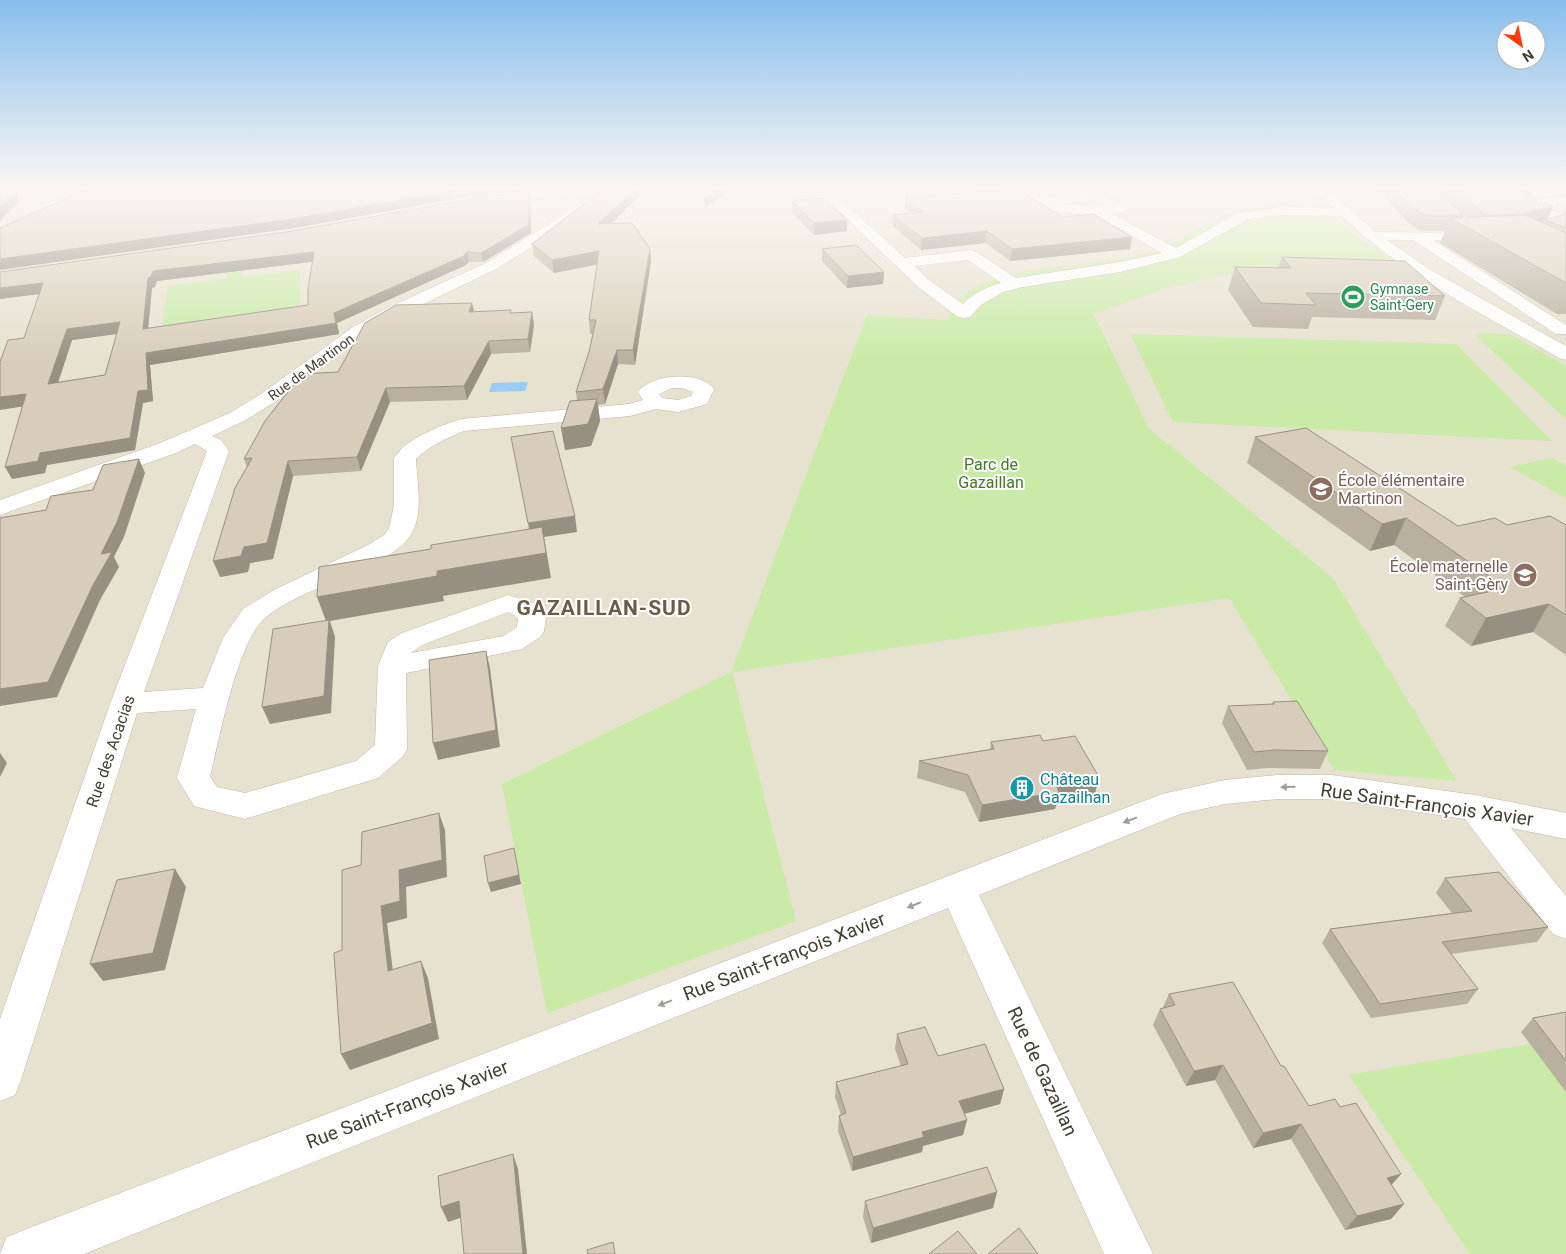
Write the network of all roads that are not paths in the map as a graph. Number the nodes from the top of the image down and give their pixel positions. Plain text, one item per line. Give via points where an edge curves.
1 (527, 245) edge
2 (886, 245) edge
3 (1158, 245) edge
4 (1194, 245) edge
5 (1383, 245) edge
6 (1430, 245) edge
7 (1175, 254) junction
8 (903, 263) junction
9 (995, 271) junction
10 (967, 274) dead end
11 (937, 284) junction
12 (1014, 284) junction
13 (983, 297) junction
14 (1564, 330) edge
15 (1524, 331) junction
16 (1566, 354) edge
17 (655, 403) dead end
18 (197, 436) junction
19 (0, 508) edge
20 (392, 666) dead end
21 (214, 697) junction
22 (125, 704) junction
23 (1476, 808) junction
24 (1566, 826) edge
25 (957, 888) junction
26 (1566, 923) edge
27 (0, 1080) edge
28 (24, 1254) edge
29 (1129, 1254) edge

1 - 18 street, Rue de Martinon via 502,260 374,322 268,398
2 - 8 street
3 - 7 street
4 - 7 street
5 - 15 street via 1429,276
6 - 14 street
7 - 12 street via 1120,267
8 - 9 street via 971,255
8 - 11 street via 920,279
9 - 10 street
9 - 12 street
11 - 13 street
11 - 13 street via 964,313
12 - 13 street
14 - 15 street
15 - 16 street
17 - 21 street via 630,410 461,425 415,447 405,458 405,518 401,533 382,547 255,612 240,630
18 - 19 street, Rue de Martinon
18 - 22 street, Rue des Acacias via 218,451
20 - 21 street via 391,749 367,770 245,806 206,797 193,778
21 - 22 street
22 - 27 street, Rue des Acacias
23 - 24 street, Rue Saint-François Xavier
23 -> 25 street, Rue Saint-François Xavier via 1332,787 1278,787 1225,792 1174,803
23 - 26 street
25 -> 28 street, Rue Saint-François Xavier
25 - 29 street, Rue de Gazaillan

